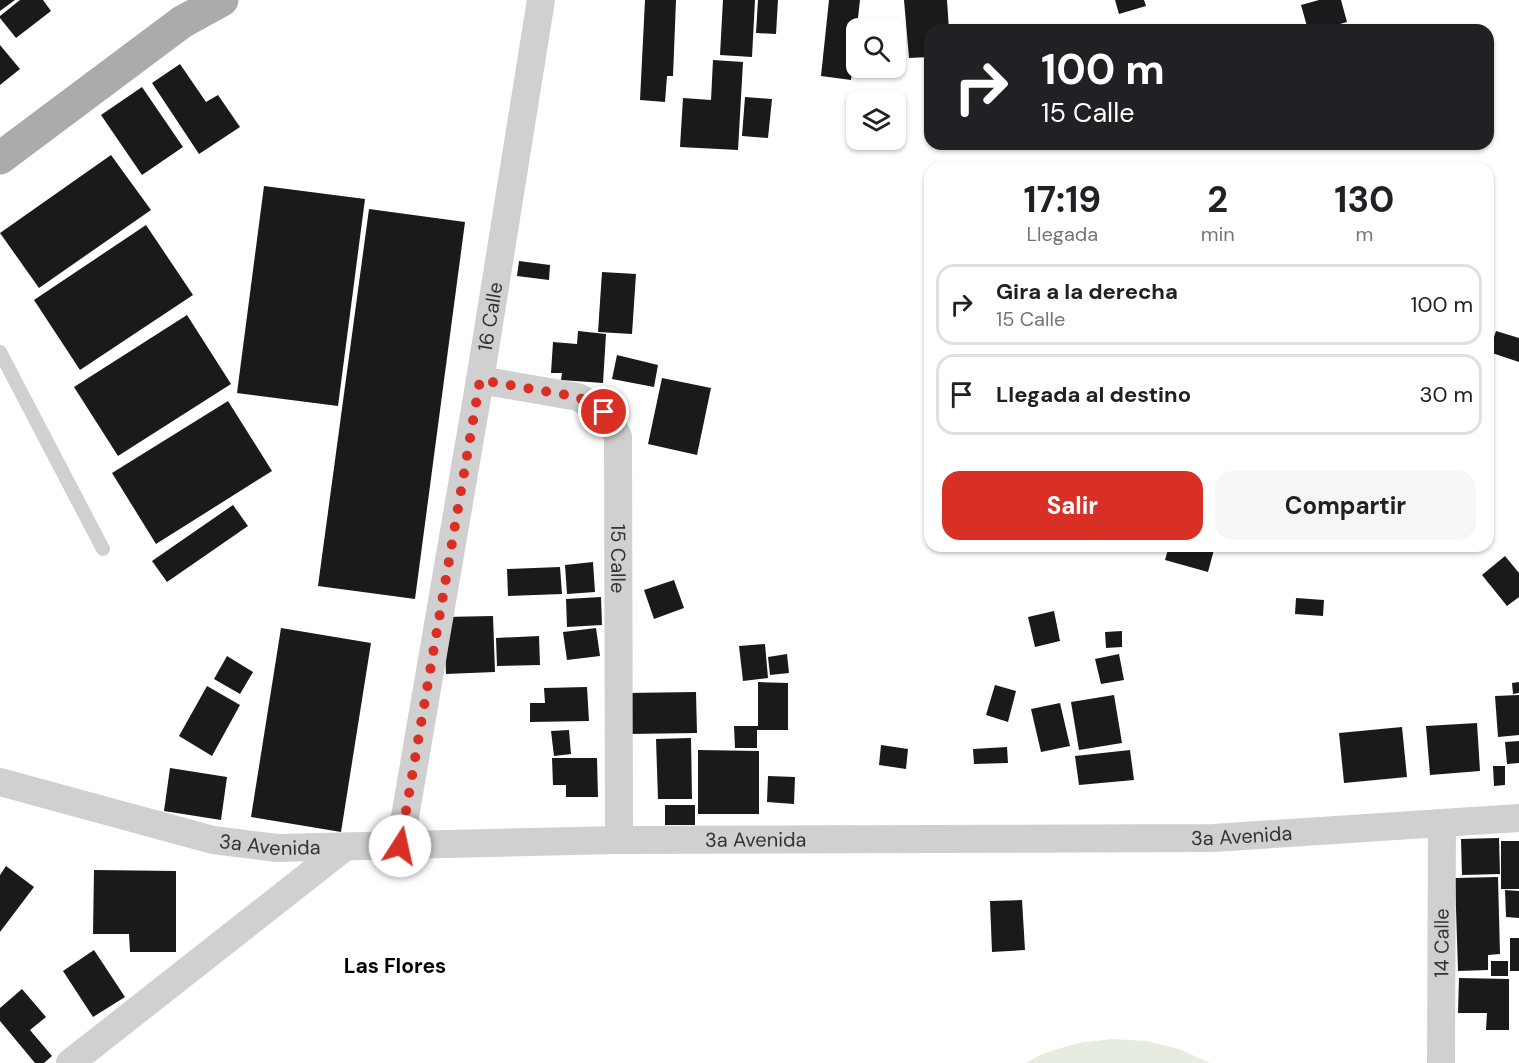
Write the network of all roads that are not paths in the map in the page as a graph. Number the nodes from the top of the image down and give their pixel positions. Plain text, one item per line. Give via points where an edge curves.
1 (222, 0) edge
2 (541, 0) edge
3 (0, 158) edge
4 (0, 352) edge
5 (480, 380) junction
6 (103, 549) dead end
7 (0, 782) edge
8 (1519, 818) edge
9 (1442, 824) junction
10 (618, 840) junction
11 (400, 846) junction
12 (345, 847) junction
13 (70, 1063) edge
14 (1441, 1063) edge

1 - 3 main road via 182,22
2 - 5 street, 16 Calle
4 - 6 lane
5 - 10 street, 15 Calle via 578,397 604,412 618,436
5 - 11 street, 16 Calle
7 - 12 street, 3a Avenida via 213,840 277,848
8 - 9 street, 3a Avenida
9 - 10 street, 3a Avenida via 1213,838
9 - 14 street, 14 Calle
10 - 11 street, 3a Avenida
11 - 12 street, 3a Avenida
12 - 13 street

